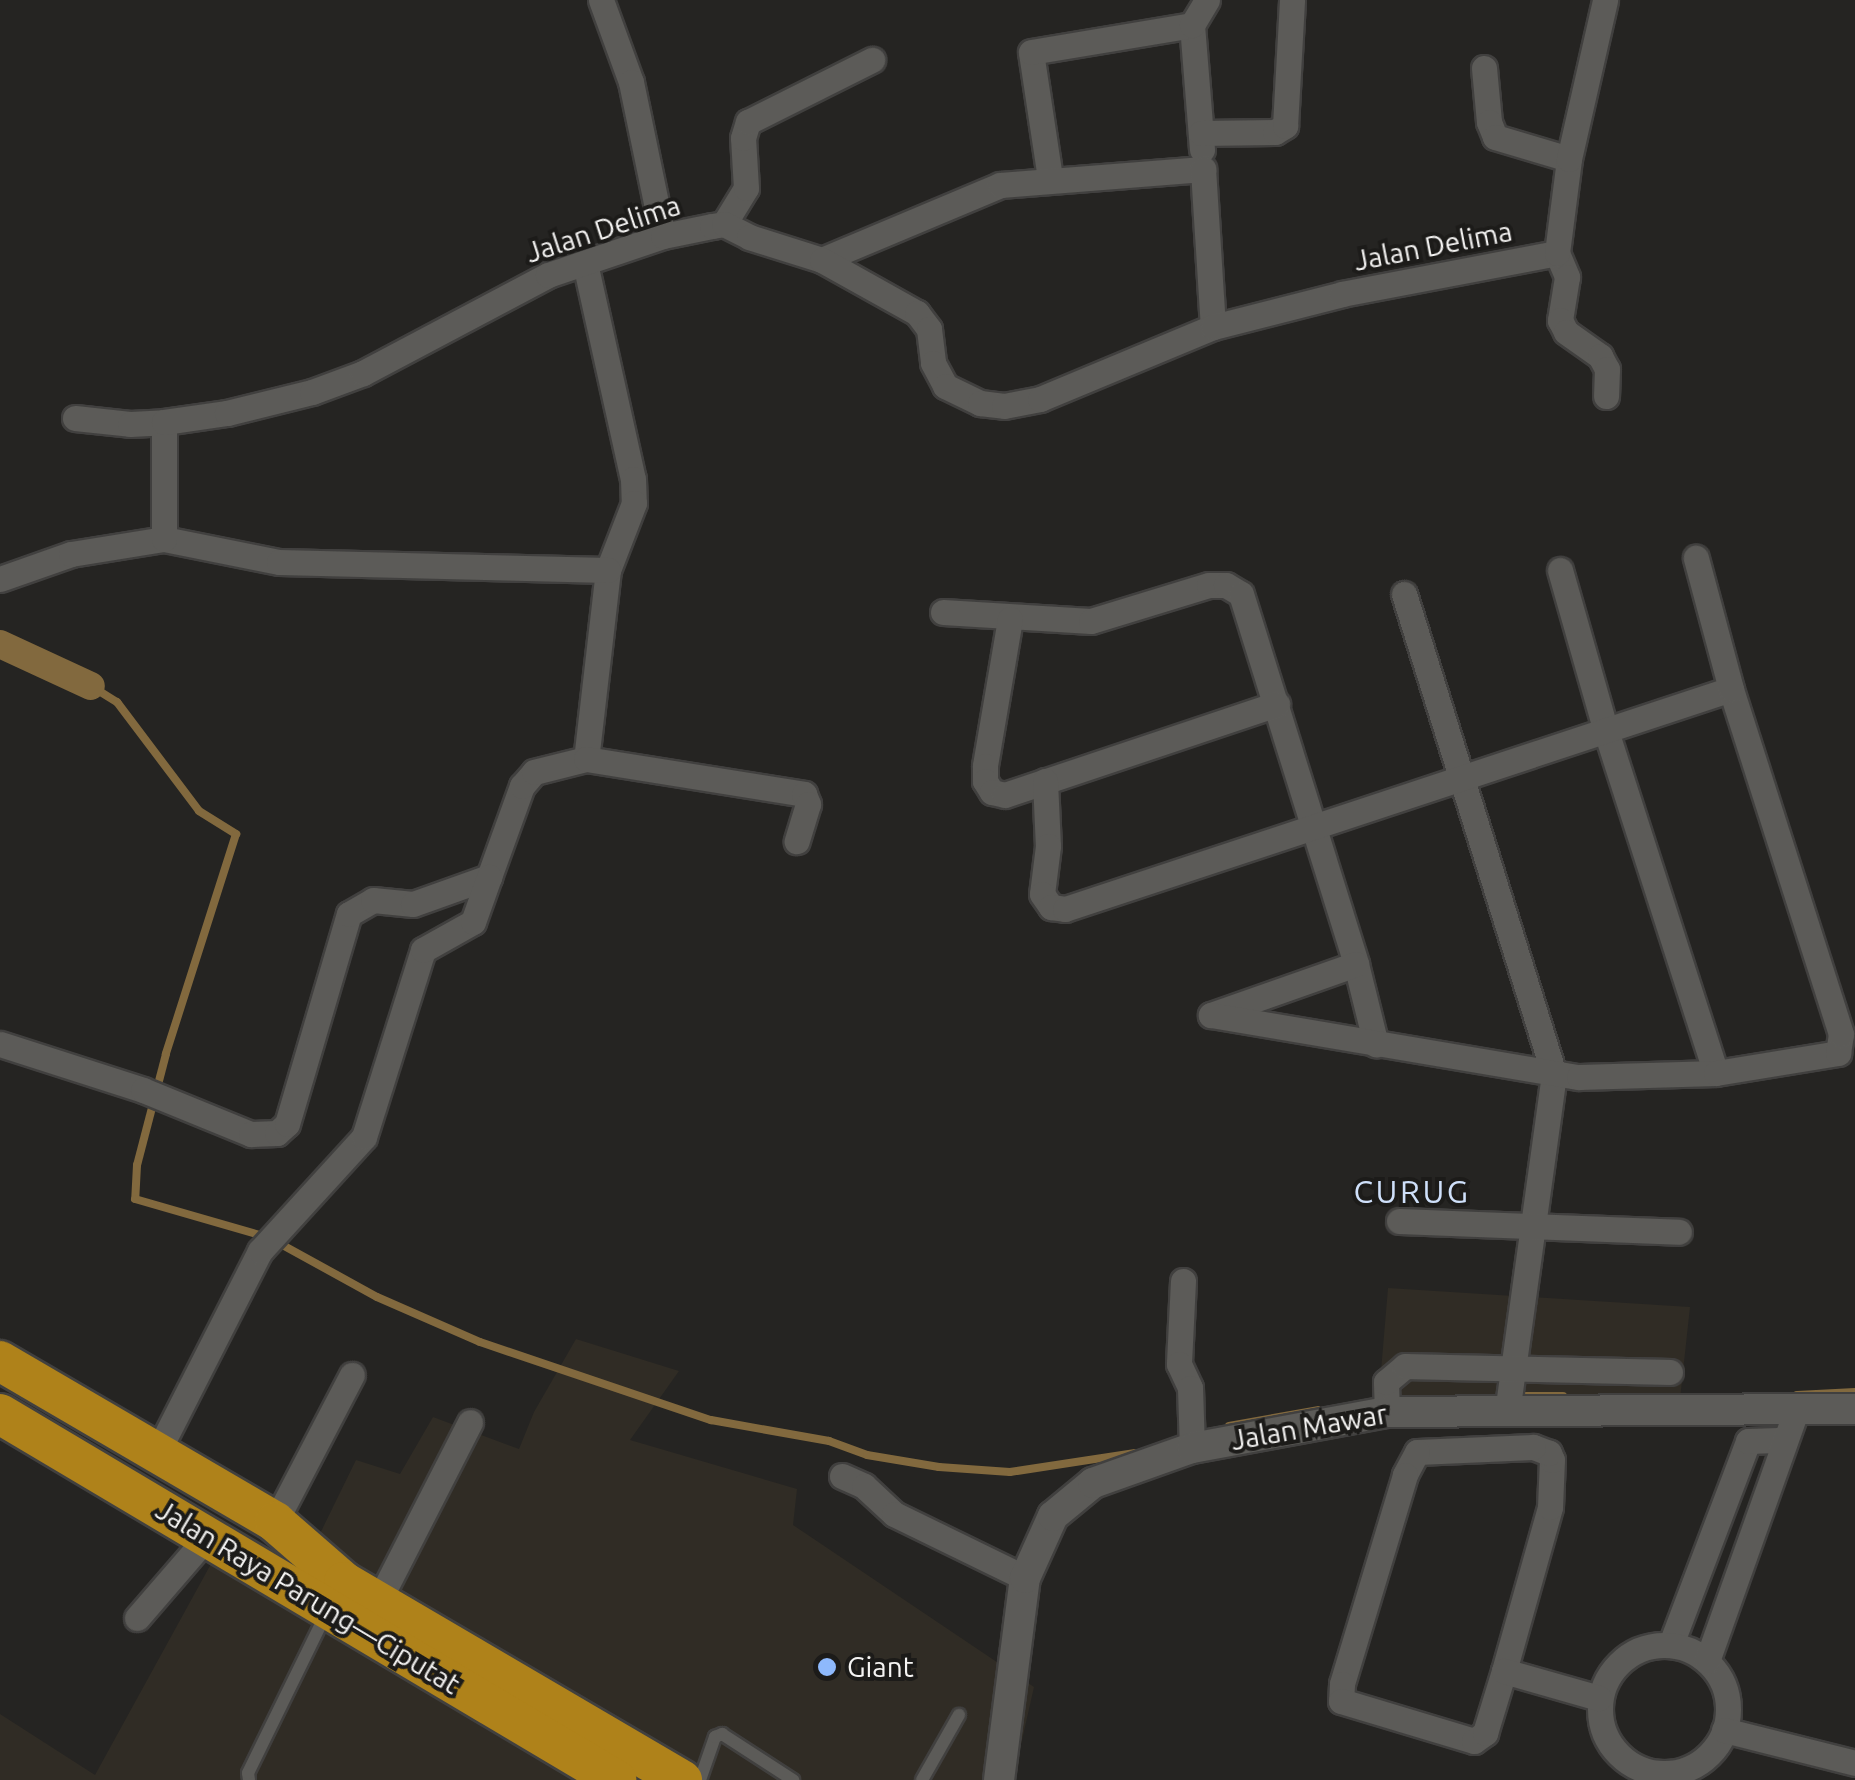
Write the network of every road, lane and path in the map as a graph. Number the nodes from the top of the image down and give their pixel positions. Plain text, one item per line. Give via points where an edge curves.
1 (600, 0) edge
2 (1208, 0) edge
3 (1292, 0) edge
4 (1605, 0) edge
5 (1192, 25) junction
6 (872, 60) dead end
7 (1484, 68) dead end
8 (1202, 133) junction
9 (1569, 159) junction
10 (1203, 169) junction
11 (1050, 178) junction
12 (724, 224) junction
13 (663, 236) junction
14 (1558, 252) junction
15 (822, 260) junction
16 (585, 263) junction
17 (1213, 328) junction
18 (1606, 396) dead end
19 (75, 418) dead end
20 (164, 422) junction
21 (164, 539) junction
22 (1696, 558) dead end
23 (608, 570) junction
24 (1560, 570) dead end
25 (0, 579) edge
26 (1404, 594) dead end
27 (943, 612) dead end
28 (1010, 619) junction
29 (1732, 690) junction
30 (1277, 704) junction
31 (1606, 731) junction
32 (586, 759) junction
33 (1459, 778) junction
34 (1045, 781) junction
35 (1312, 829) junction
36 (797, 842) dead end
37 (489, 877) junction
38 (1356, 964) junction
39 (0, 1044) edge
40 (1376, 1045) junction
41 (1716, 1073) junction
42 (1554, 1074) junction
43 (1399, 1221) dead end
44 (1533, 1227) junction
45 (1679, 1232) dead end
46 (1183, 1281) dead end
47 (0, 1361) edge
48 (352, 1376) dead end
49 (1656, 1389) junction
50 (1509, 1392) junction
51 (1387, 1400) junction
52 (1855, 1409) edge
53 (1796, 1411) junction
54 (0, 1414) edge
55 (470, 1422) dead end
56 (1785, 1440) junction
57 (1192, 1443) junction
58 (157, 1453) junction
59 (842, 1476) dead end
60 (275, 1522) junction
61 (206, 1538) junction
62 (1025, 1578) junction
63 (336, 1596) junction
64 (378, 1602) junction
65 (136, 1618) dead end
66 (1671, 1644) junction
67 (1707, 1661) junction
68 (1504, 1671) junction
69 (1599, 1698) junction
70 (959, 1714) dead end
71 (1724, 1730) junction
72 (1855, 1764) edge
73 (1626, 1772) edge
74 (1652, 1776) edge
75 (250, 1780) edge
76 (616, 1780) edge
77 (682, 1780) edge
78 (700, 1780) edge
79 (793, 1780) edge
80 (922, 1780) edge
81 (999, 1780) edge

1 - 13 street via 636,101
2 - 5 street
3 - 8 street via 1285,126 1275,132
4 - 9 street
5 - 8 street
5 - 11 street via 1031,52
6 - 12 street via 748,122 742,138 746,188
7 - 9 street via 1494,137
8 - 10 street
9 - 14 street
10 - 11 street
10 - 17 street
11 - 15 street via 965,197
12 - 13 street, Jalan Delima
12 - 15 street, Jalan Delima
13 - 16 street, Jalan Delima
14 - 17 street, Jalan Delima via 1342,294
14 - 18 street via 1566,277 1560,320 1600,356
15 - 17 street, Jalan Delima via 926,322 937,375 980,403 1040,399
16 - 20 street, Jalan Delima via 548,275 363,374 227,413
16 - 23 street via 633,479 634,503
19 - 20 street, Jalan Delima
20 - 21 street
21 - 23 street via 280,562
21 - 25 street via 71,554
22 - 29 street
23 - 32 street
24 - 31 street
26 - 33 street
27 - 28 street
28 - 30 street via 1091,620 1226,585 1241,594
28 - 34 street via 985,781 1005,795
29 - 31 street
29 - 41 street via 1843,1045 1829,1057
30 - 34 street
30 - 35 street
31 - 33 street
31 - 41 street
32 - 36 street via 804,794 808,804
32 - 37 street via 534,772 522,786
33 - 35 street
33 - 42 street
34 - 35 street via 1042,894 1051,907 1065,909
35 - 38 street
37 - 39 street via 413,904 373,900 349,914 287,1124 277,1133 251,1134
37 - 58 street via 472,922 423,950 364,1137 260,1251
38 - 40 street
38 - 40 street via 1210,1015
40 - 42 street
41 - 42 street
42 - 44 street
43 - 44 street
44 - 45 street
44 - 50 street
46 - 57 street via 1179,1364 1190,1388
47 - 58 highway, Jalan Raya Parung—Ciputat
48 - 60 street
49 - 50 street, Jalan Mawar
49 - 50 street
49 - 53 street, Jalan Mawar
50 - 51 street, Jalan Mawar
50 - 51 street via 1405,1366
51 - 57 street, Jalan Mawar
52 - 53 street, Jalan Mawar
53 - 56 street
54 - 61 highway, Jalan Raya Parung—Ciputat
55 - 64 street
56 - 66 street via 1748,1441
56 - 67 street
57 - 62 street, Jalan Mawar via 1072,1498 1040,1537
58 - 60 highway, Jalan Raya Parung—Ciputat
59 - 62 street via 894,1514
60 - 63 highway, Jalan Raya Parung—Ciputat
61 - 63 highway, Jalan Raya Parung—Ciputat
61 - 65 street
62 - 81 street, Jalan Mawar
63 - 64 highway, Jalan Raya Parung—Ciputat
63 - 75 lane
63 - 76 highway, Jalan Raya Parung—Ciputat
64 - 77 highway, Jalan Raya Parung—Ciputat
66 - 67 street
66 - 69 street via 1639,1648 1613,1668
67 - 71 street via 1726,1693
68 - 68 street via 1481,1740 1340,1701 1417,1452 1533,1447 1552,1460 1550,1507
68 - 69 street
69 - 73 street via 1600,1723
70 - 80 lane
71 - 72 street
71 - 74 street via 1704,1759
73 - 74 street
78 - 79 lane via 722,1734

